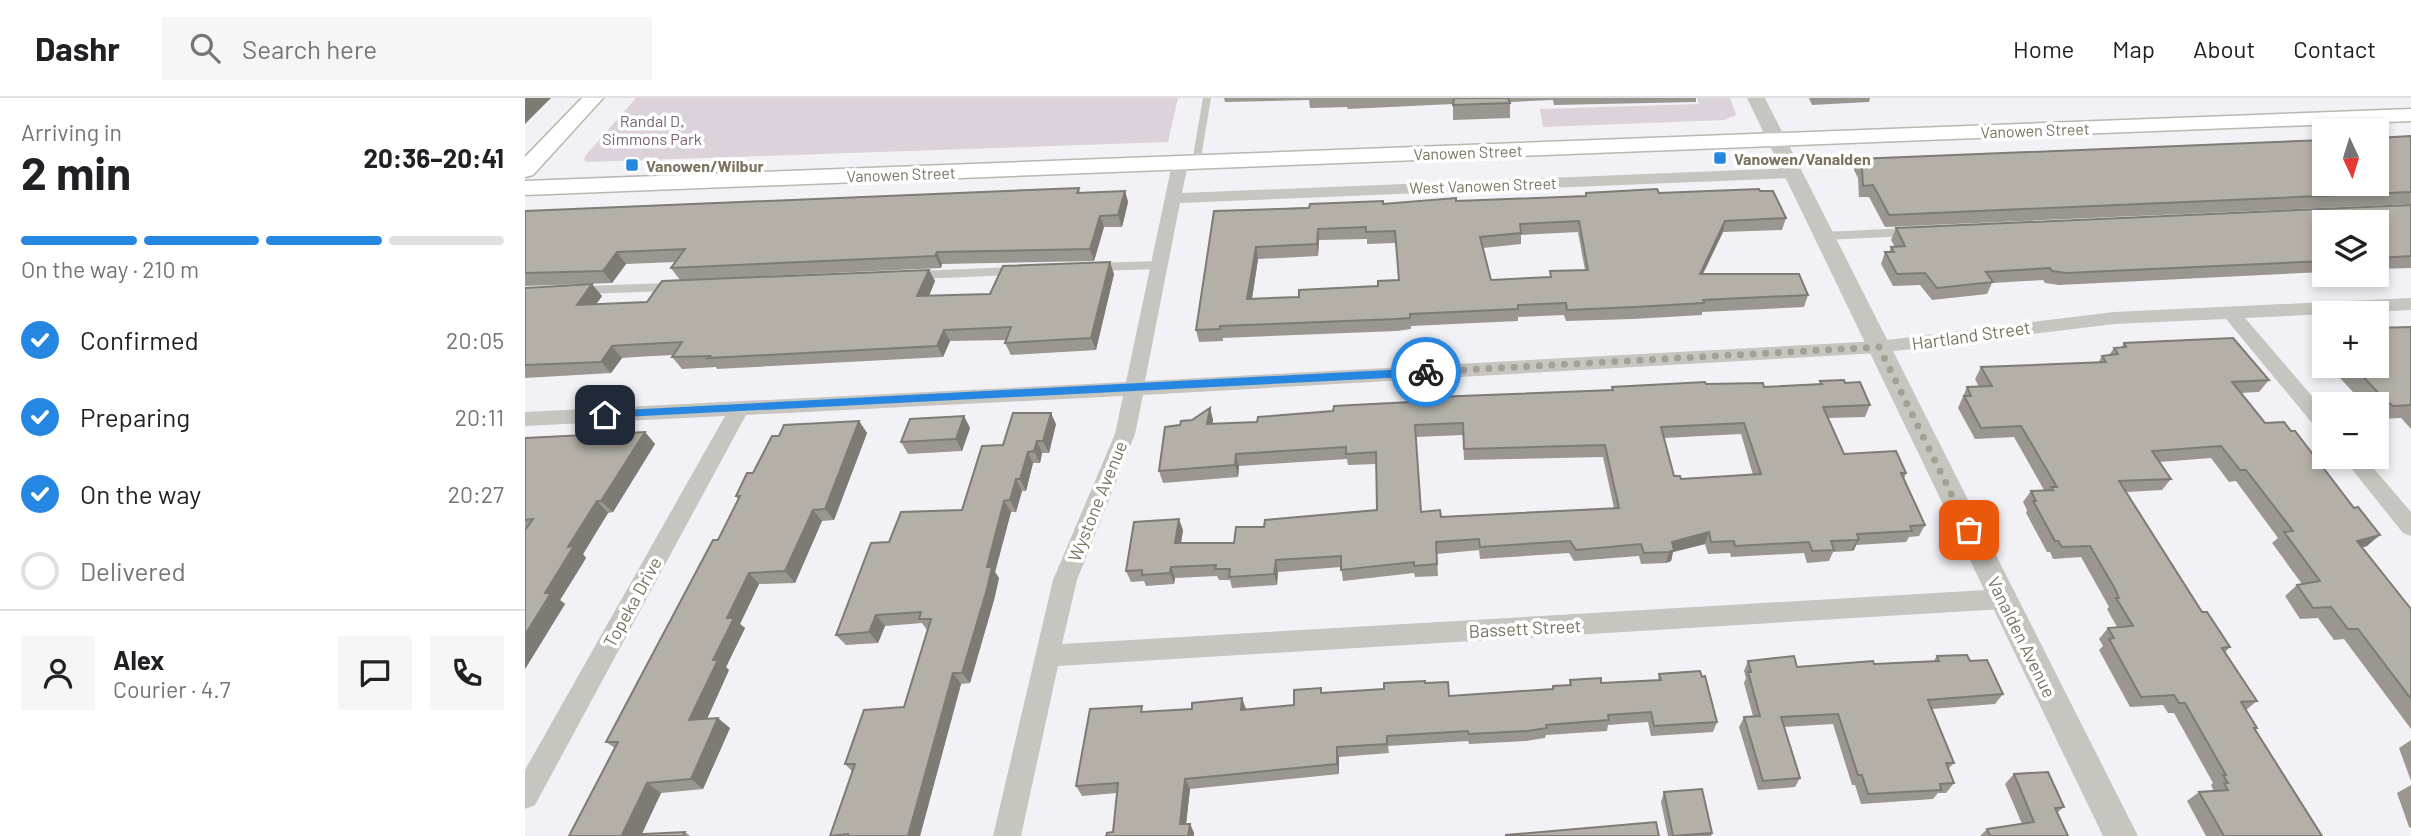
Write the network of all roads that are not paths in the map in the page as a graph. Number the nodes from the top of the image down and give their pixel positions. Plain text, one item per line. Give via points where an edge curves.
1 (593, 98) edge
2 (1207, 98) edge
3 (1756, 98) edge
4 (2411, 115) edge
5 (1776, 139) junction
6 (1188, 163) junction
7 (525, 170) edge
8 (1792, 173) junction
9 (525, 188) edge
10 (1174, 198) junction
11 (1922, 232) edge
12 (1824, 236) junction
13 (1158, 265) junction
14 (1089, 268) edge
15 (1020, 271) edge
16 (910, 276) edge
17 (676, 286) edge
18 (566, 291) edge
19 (2411, 304) edge
20 (2230, 312) junction
21 (1879, 347) junction
22 (1133, 389) junction
23 (740, 408) junction
24 (2312, 410) edge
25 (525, 419) edge
26 (2362, 469) edge
27 (2411, 527) edge
28 (2003, 599) junction
29 (1047, 656) junction
30 (525, 796) edge
31 (1007, 836) edge
32 (2121, 836) edge

1 - 7 main road
2 - 6 lane
3 - 5 street, Vanalden Avenue
4 - 5 main road, Vanowen Street
5 - 6 main road, Vanowen Street
5 - 8 street, Vanalden Avenue
6 - 9 main road, Vanowen Street
6 - 10 street, Wystone Avenue
8 - 10 street, West Vanowen Street
8 - 12 street, Vanalden Avenue
10 - 13 street, Wystone Avenue
11 - 12 lane
12 - 21 street, Vanalden Avenue
13 - 14 lane
13 - 22 street, Wystone Avenue
15 - 16 lane
17 - 18 lane
19 - 20 street, Hartland Street
20 - 21 street, Hartland Street via 2057,323
20 - 24 street
21 - 22 street, Hartland Street
21 - 28 street, Vanalden Avenue
22 - 23 street, Hartland Street
22 - 29 street, Wystone Avenue via 1121,444 1065,580
23 - 25 street, Hartland Street
23 - 30 street, Topeka Drive
26 - 27 street
28 - 29 street, Bassett Street
28 - 32 street, Vanalden Avenue
29 - 31 street, Wystone Avenue

